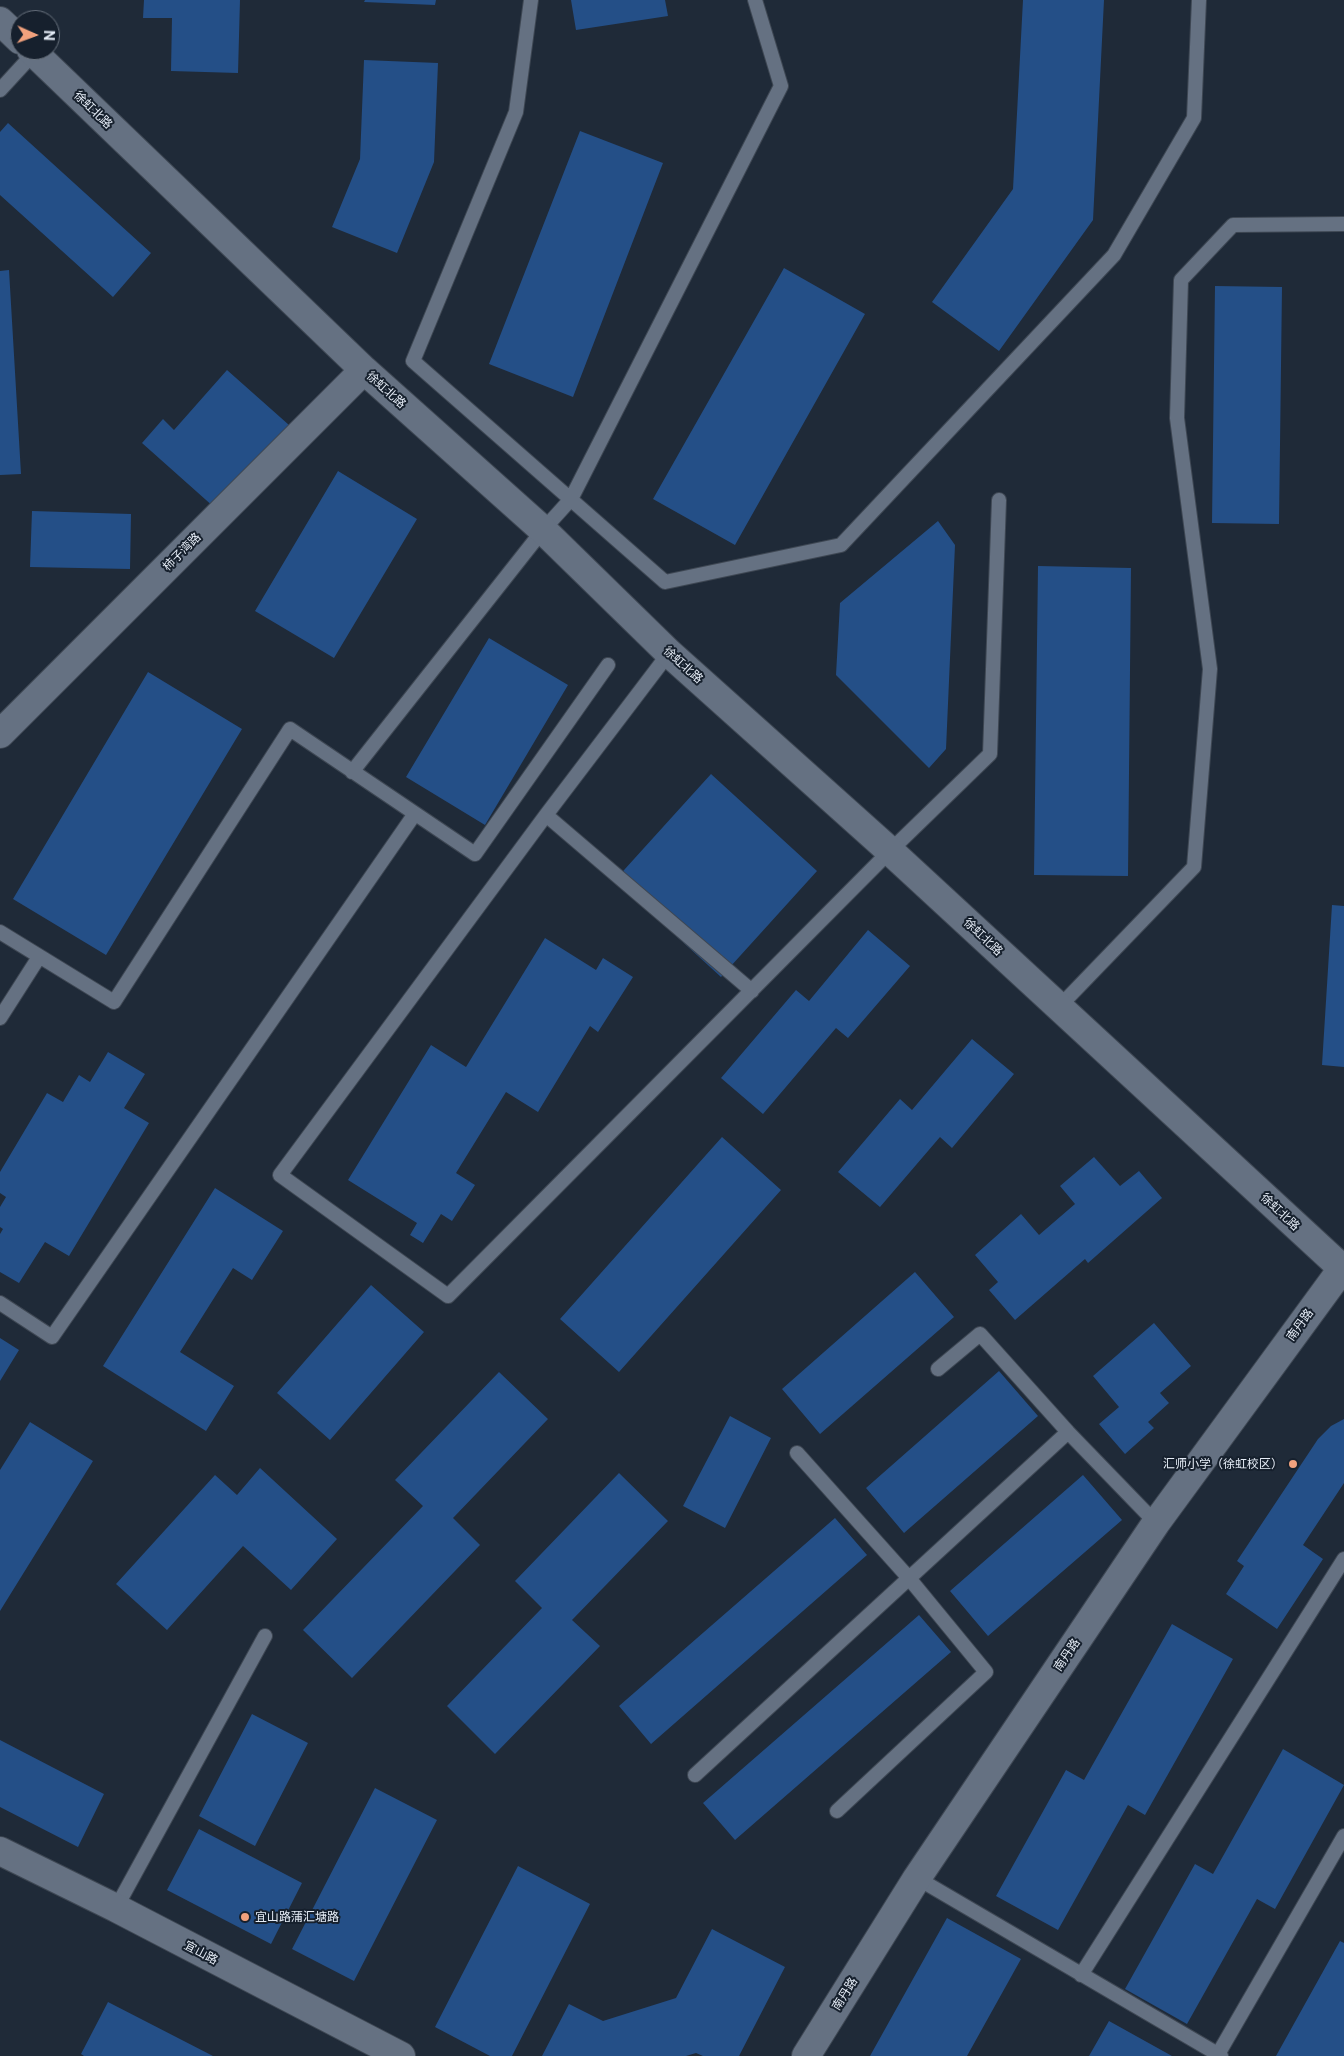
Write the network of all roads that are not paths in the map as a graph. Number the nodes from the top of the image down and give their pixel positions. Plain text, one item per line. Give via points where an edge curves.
1 (531, 0) edge
2 (755, 0) edge
3 (1198, 0) edge
4 (0, 21) edge
5 (10, 30) edge
6 (20, 60) edge
7 (42, 60) edge
8 (0, 90) edge
9 (1344, 224) edge
10 (364, 370) junction
11 (571, 499) junction
12 (999, 500) dead end
13 (543, 530) junction
14 (669, 653) junction
15 (608, 665) dead end
16 (0, 734) edge
17 (352, 772) junction
18 (414, 815) junction
19 (546, 815) junction
20 (890, 851) junction
21 (0, 932) edge
22 (39, 957) junction
23 (752, 991) junction
24 (1059, 1006) junction
25 (0, 1018) edge
26 (1343, 1268) edge
27 (0, 1303) edge
28 (938, 1369) dead end
29 (1068, 1432) junction
30 (797, 1453) dead end
31 (1156, 1523) junction
32 (1344, 1559) edge
33 (908, 1577) junction
34 (266, 1636) dead end
35 (695, 1775) dead end
36 (837, 1811) dead end
37 (1344, 1836) edge
38 (0, 1851) edge
39 (916, 1878) junction
40 (116, 1908) junction
41 (1081, 1975) junction
42 (397, 2055) edge
43 (1219, 2055) edge
44 (806, 2056) edge

1 - 11 lane via 516,112 413,361
2 - 11 lane via 781,86
3 - 11 lane via 1194,118 1114,255 841,545 664,582
4 - 5 street, 徐虹北路
6 - 8 lane
7 - 10 street, 徐虹北路
9 - 24 lane via 1233,225 1182,280 1177,418 1210,668 1194,867
10 - 13 street, 徐虹北路
10 - 16 street, 柿子湾路
11 - 13 lane
12 - 20 lane via 990,754
13 - 14 street, 徐虹北路
13 - 17 lane
14 - 19 lane
14 - 20 street, 徐虹北路
15 - 18 lane via 475,854
17 - 18 lane
17 - 22 lane via 290,729 114,1002
18 - 27 lane via 52,1337
19 - 23 lane
19 - 23 lane via 280,1175 448,1296
20 - 23 lane
20 - 24 street, 徐虹北路
21 - 22 lane
22 - 25 lane
24 - 26 street, 徐虹北路
26 - 31 street, 南丹路
28 - 29 lane via 980,1334
29 - 31 lane
29 - 33 lane
30 - 33 lane
31 - 39 street, 南丹路
32 - 41 lane
33 - 35 lane
33 - 36 lane via 986,1672
34 - 40 lane
37 - 43 lane
38 - 40 street, 宜山路
39 - 41 lane
39 - 44 street, 南丹路
40 - 42 street, 宜山路
41 - 43 lane

